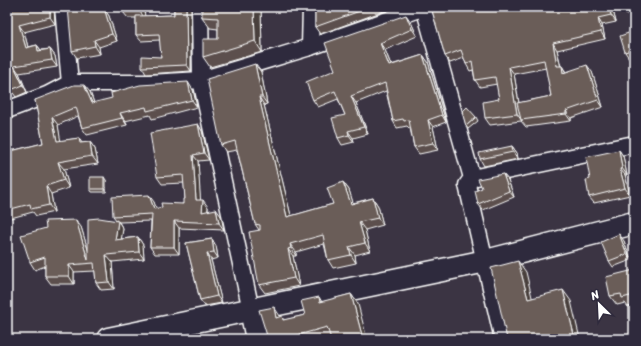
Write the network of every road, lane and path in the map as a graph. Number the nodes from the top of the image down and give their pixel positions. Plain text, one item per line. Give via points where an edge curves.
1 (63, 7) edge
2 (200, 7) edge
3 (311, 7) edge
4 (424, 7) edge
5 (310, 47) junction
6 (201, 80) junction
7 (70, 83) junction
8 (7, 110) edge
9 (634, 144) edge
10 (472, 178) junction
11 (634, 223) edge
12 (486, 261) junction
13 (251, 310) junction
14 (108, 339) edge
15 (257, 339) edge
16 (503, 339) edge

1 - 7 street
2 - 6 street
3 - 5 street
4 - 5 street
4 - 10 street
5 - 6 street
6 - 7 street
6 - 13 street
7 - 8 street
9 - 10 street
10 - 12 street via 467,185
11 - 12 street
12 - 13 street
12 - 16 street
13 - 14 street
13 - 15 street

